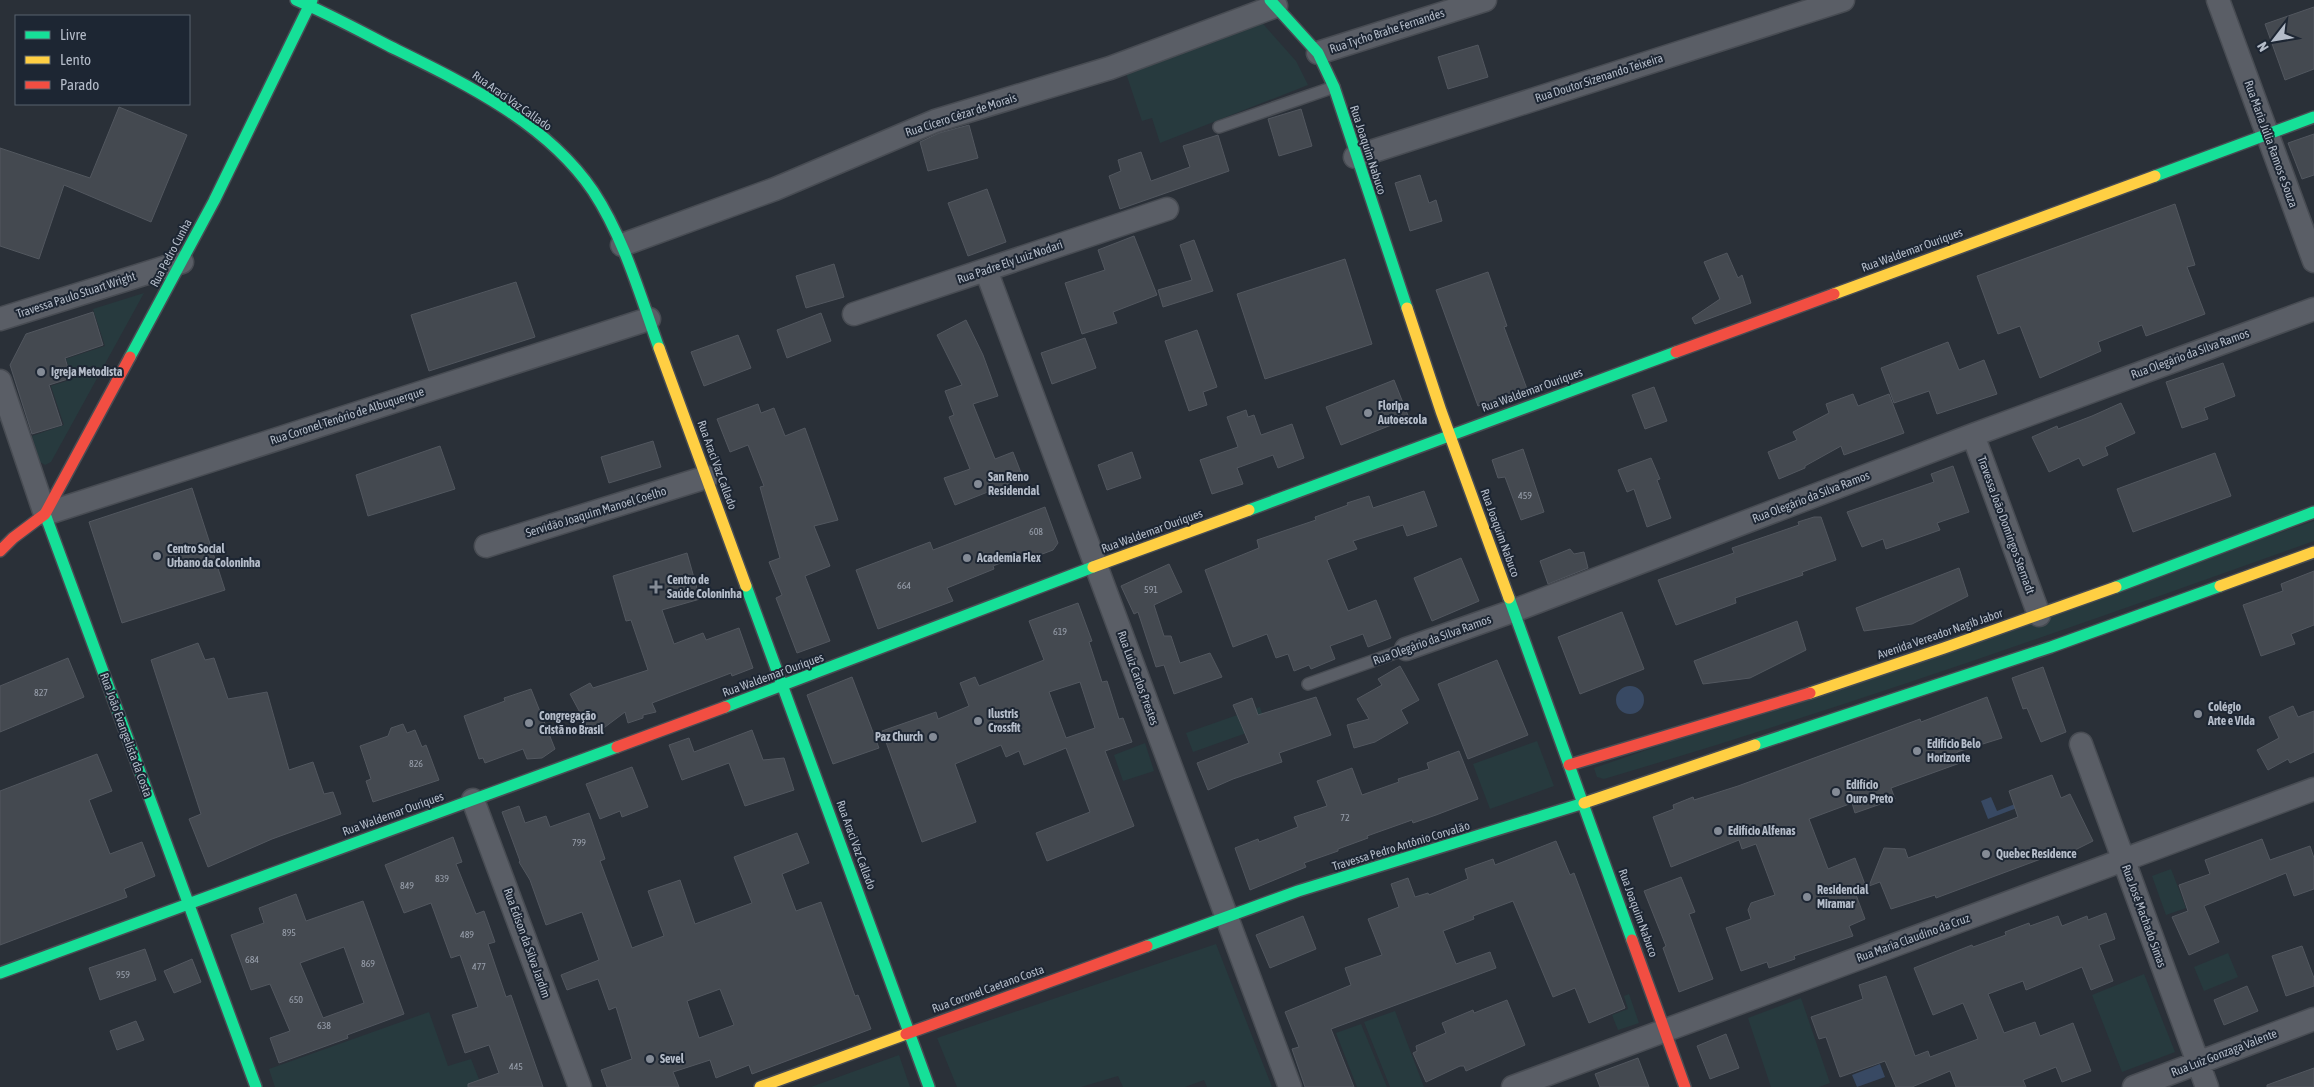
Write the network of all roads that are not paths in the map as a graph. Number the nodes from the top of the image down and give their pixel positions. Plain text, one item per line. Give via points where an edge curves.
1 (296, 0) edge
2 (1485, 0) edge
3 (1843, 0) edge
4 (2218, 0) edge
5 (311, 3) edge
6 (1273, 3) edge
7 (1318, 53) junction
8 (1334, 87) junction
9 (2314, 117) edge
10 (1219, 127) dead end
11 (2267, 134) junction
12 (1355, 157) junction
13 (1167, 209) dead end
14 (622, 246) junction
15 (2314, 261) edge
16 (182, 262) junction
17 (986, 270) junction
18 (2314, 309) edge
19 (854, 314) dead end
20 (0, 319) edge
21 (649, 319) junction
22 (0, 381) edge
23 (1450, 435) junction
24 (1973, 435) junction
25 (707, 477) junction
26 (2314, 512) edge
27 (45, 514) junction
28 (486, 546) dead end
29 (0, 551) edge
30 (2314, 552) edge
31 (1096, 566) junction
32 (1513, 611) junction
33 (2041, 619) junction
34 (1406, 649) joint
35 (1308, 684) dead end
36 (783, 686) junction
37 (2080, 744) dead end
38 (1569, 764) junction
39 (2314, 789) edge
40 (473, 800) junction
41 (1584, 804) junction
42 (2124, 860) junction
43 (188, 904) junction
44 (1227, 917) junction
45 (0, 973) edge
46 (2314, 1019) edge
47 (1665, 1030) junction
48 (910, 1032) junction
49 (2198, 1063) junction
50 (256, 1087) edge
51 (580, 1087) edge
52 (760, 1087) edge
53 (930, 1087) edge
54 (1290, 1087) edge
55 (1513, 1087) edge
56 (1686, 1087) edge
57 (2134, 1087) edge
58 (2207, 1087) edge

1 - 5 street, Rua Araci Vaz Callado
2 - 7 street, Rua Tycho Brahe Fernandes
3 - 12 street, Rua Doutor Sizenando Teixeira
4 - 11 street, Rua Maria Júlia Ramos e Souza
5 - 14 street, Rua Araci Vaz Callado via 449,76 546,141 588,185 607,213
5 - 16 street, Rua Pedro Cunha
6 - 7 street, Rua Joaquim Nabuco
6 - 14 street, Rua Cícero Cézar de Morais via 1110,68 935,121 775,189
7 - 8 street, Rua Joaquim Nabuco
8 - 10 lane
8 - 12 street, Rua Joaquim Nabuco
9 - 11 street, Rua Waldemar Ouriques
11 - 15 street, Rua Maria Júlia Ramos e Souza
11 - 23 street, Rua Waldemar Ouriques
12 - 23 street, Rua Joaquim Nabuco
13 - 17 street, Rua Padre Ely Luiz Nodari
14 - 21 street, Rua Araci Vaz Callado
16 - 20 street, Travessa Paulo Stuart Wright
16 - 27 street, Rua Pedro Cunha
17 - 19 street, Rua Padre Ely Luiz Nodari
17 - 31 street, Rua Luiz Carlos Prestes
18 - 24 street, Rua Olegário da Silva Ramos
21 - 25 street, Rua Araci Vaz Callado
21 - 27 street, Rua Coronel Tenório de Albuquerque
22 - 27 street, Rua João Evangelista da Costa
23 - 31 street, Rua Waldemar Ouriques
23 - 32 street, Rua Joaquim Nabuco
24 - 32 street, Rua Olegário da Silva Ramos
24 - 33 street, Travessa João Domingos Sternadt
25 - 28 street, Servidão Joaquim Manoel Coelho
25 - 36 street, Rua Araci Vaz Callado
26 - 33 street, Avenida Vereador Nagib Jabor
27 - 29 street
27 - 43 street, Rua João Evangelista da Costa
30 - 41 street via 1738,746
31 - 36 street, Rua Waldemar Ouriques
31 - 44 street, Rua Luiz Carlos Prestes
32 - 34 street, Rua Olegário da Silva Ramos
32 - 38 street, Rua Joaquim Nabuco
33 - 38 street, Avenida Vereador Nagib Jabor via 1729,722
34 - 35 lane, Rua Olegário da Silva Ramos
36 - 40 street, Rua Waldemar Ouriques
36 - 48 street, Rua Araci Vaz Callado
37 - 42 street, Rua José Machado Simas
38 - 41 street, Rua Joaquim Nabuco
39 - 42 street, Rua Maria Claudino da Cruz
40 - 43 street, Rua Waldemar Ouriques
40 - 51 street, Rua Edison da Silva Jardim
41 - 44 street, Travessa Pedro Antônio Corvalão via 1298,891
41 - 47 street, Rua Joaquim Nabuco
42 - 47 street, Rua Maria Claudino da Cruz
42 - 49 street, Rua José Machado Simas
43 - 45 street, Rua Waldemar Ouriques
43 - 50 street, Rua João Evangelista da Costa
44 - 48 street, Rua Coronel Caetano Costa
44 - 54 street, Rua Luiz Carlos Prestes
46 - 49 street, Rua Luiz Gonzaga Valente
47 - 55 street, Rua Maria Claudino da Cruz
47 - 56 street, Rua Joaquim Nabuco
48 - 52 street, Rua Coronel Caetano Costa
48 - 53 street, Rua Araci Vaz Callado
49 - 57 street, Rua Luiz Gonzaga Valente
49 - 58 street, Rua José Machado Simas

